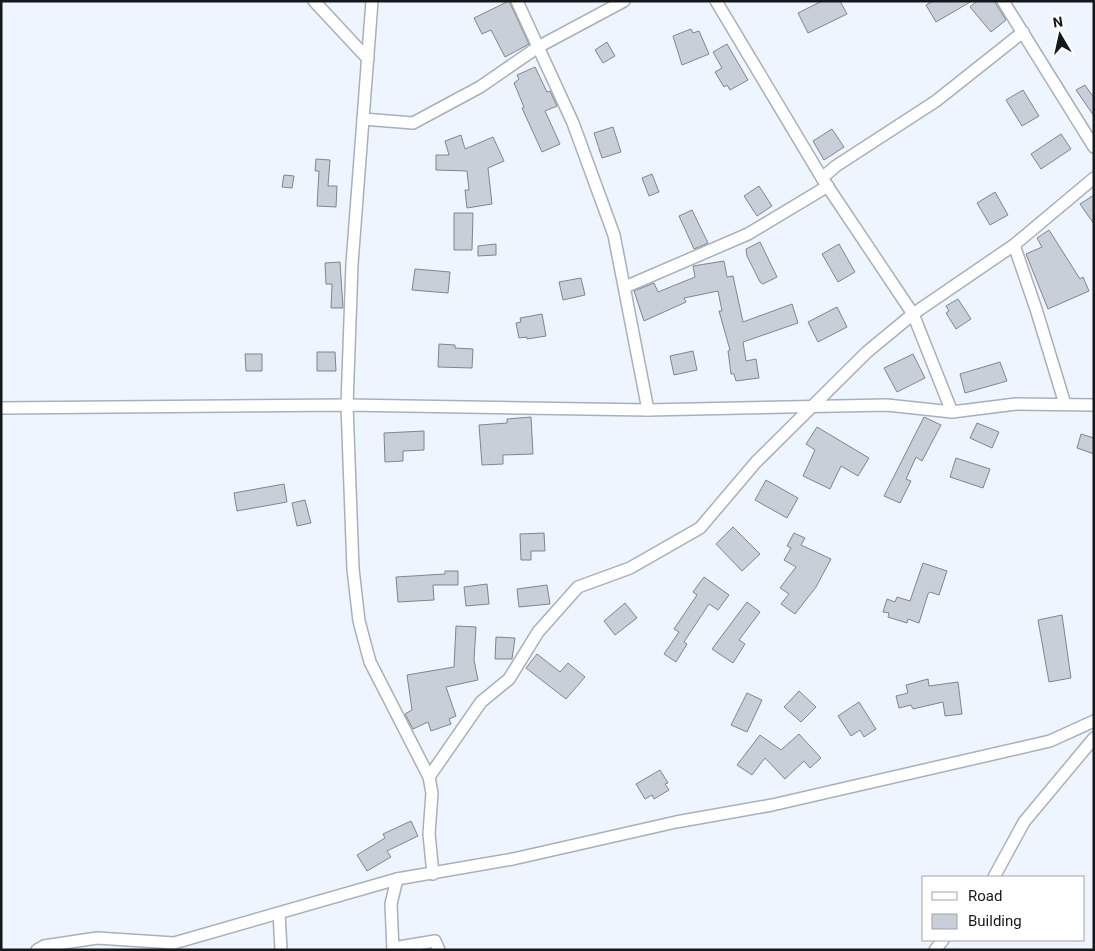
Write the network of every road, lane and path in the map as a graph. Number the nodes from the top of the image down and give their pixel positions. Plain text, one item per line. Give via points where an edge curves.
1 (314, 1) edge
2 (372, 1) edge
3 (517, 1) edge
4 (624, 1) edge
5 (716, 1) edge
6 (1003, 1) edge
7 (1023, 32) junction
8 (538, 47) junction
9 (368, 59) junction
10 (363, 119) junction
11 (1094, 146) edge
12 (1094, 178) edge
13 (825, 182) junction
14 (1014, 245) junction
15 (625, 288) junction
16 (913, 314) junction
17 (1065, 404) junction
18 (347, 405) junction
19 (812, 405) junction
20 (1094, 405) edge
21 (1, 408) edge
22 (648, 410) junction
23 (952, 412) junction
24 (1094, 721) edge
25 (1094, 738) edge
26 (429, 777) junction
27 (433, 874) junction
28 (995, 876) edge
29 (397, 879) junction
30 (279, 913) junction
31 (393, 949) edge
32 (37, 950) edge
33 (281, 950) edge
34 (438, 950) edge

1 - 9 street
2 - 9 street
3 - 8 street
4 - 8 street
5 - 13 street
6 - 7 street
7 - 11 street
7 - 13 street via 936,101 836,166
8 - 10 street via 480,87 413,123
8 - 15 street via 573,123 614,234
9 - 10 street
10 - 18 street via 352,264
12 - 14 street
13 - 15 street via 748,234
13 - 16 street
14 - 16 street
14 - 17 street
15 - 22 street
16 - 19 street via 867,352
16 - 23 street
17 - 20 street
17 - 23 street via 1016,404
18 - 21 street
18 - 22 street
18 - 26 street via 359,621 370,662
19 - 22 street
19 - 23 street via 887,405
19 - 26 street via 756,462 700,528 630,568 578,587 538,632 509,679 481,702
24 - 27 street via 1050,742
25 - 28 street via 1024,822
26 - 27 street
27 - 29 street
29 - 30 street
29 - 31 street via 391,904
30 - 32 street via 174,943 96,938 44,946
30 - 33 street
31 - 34 street via 436,942

